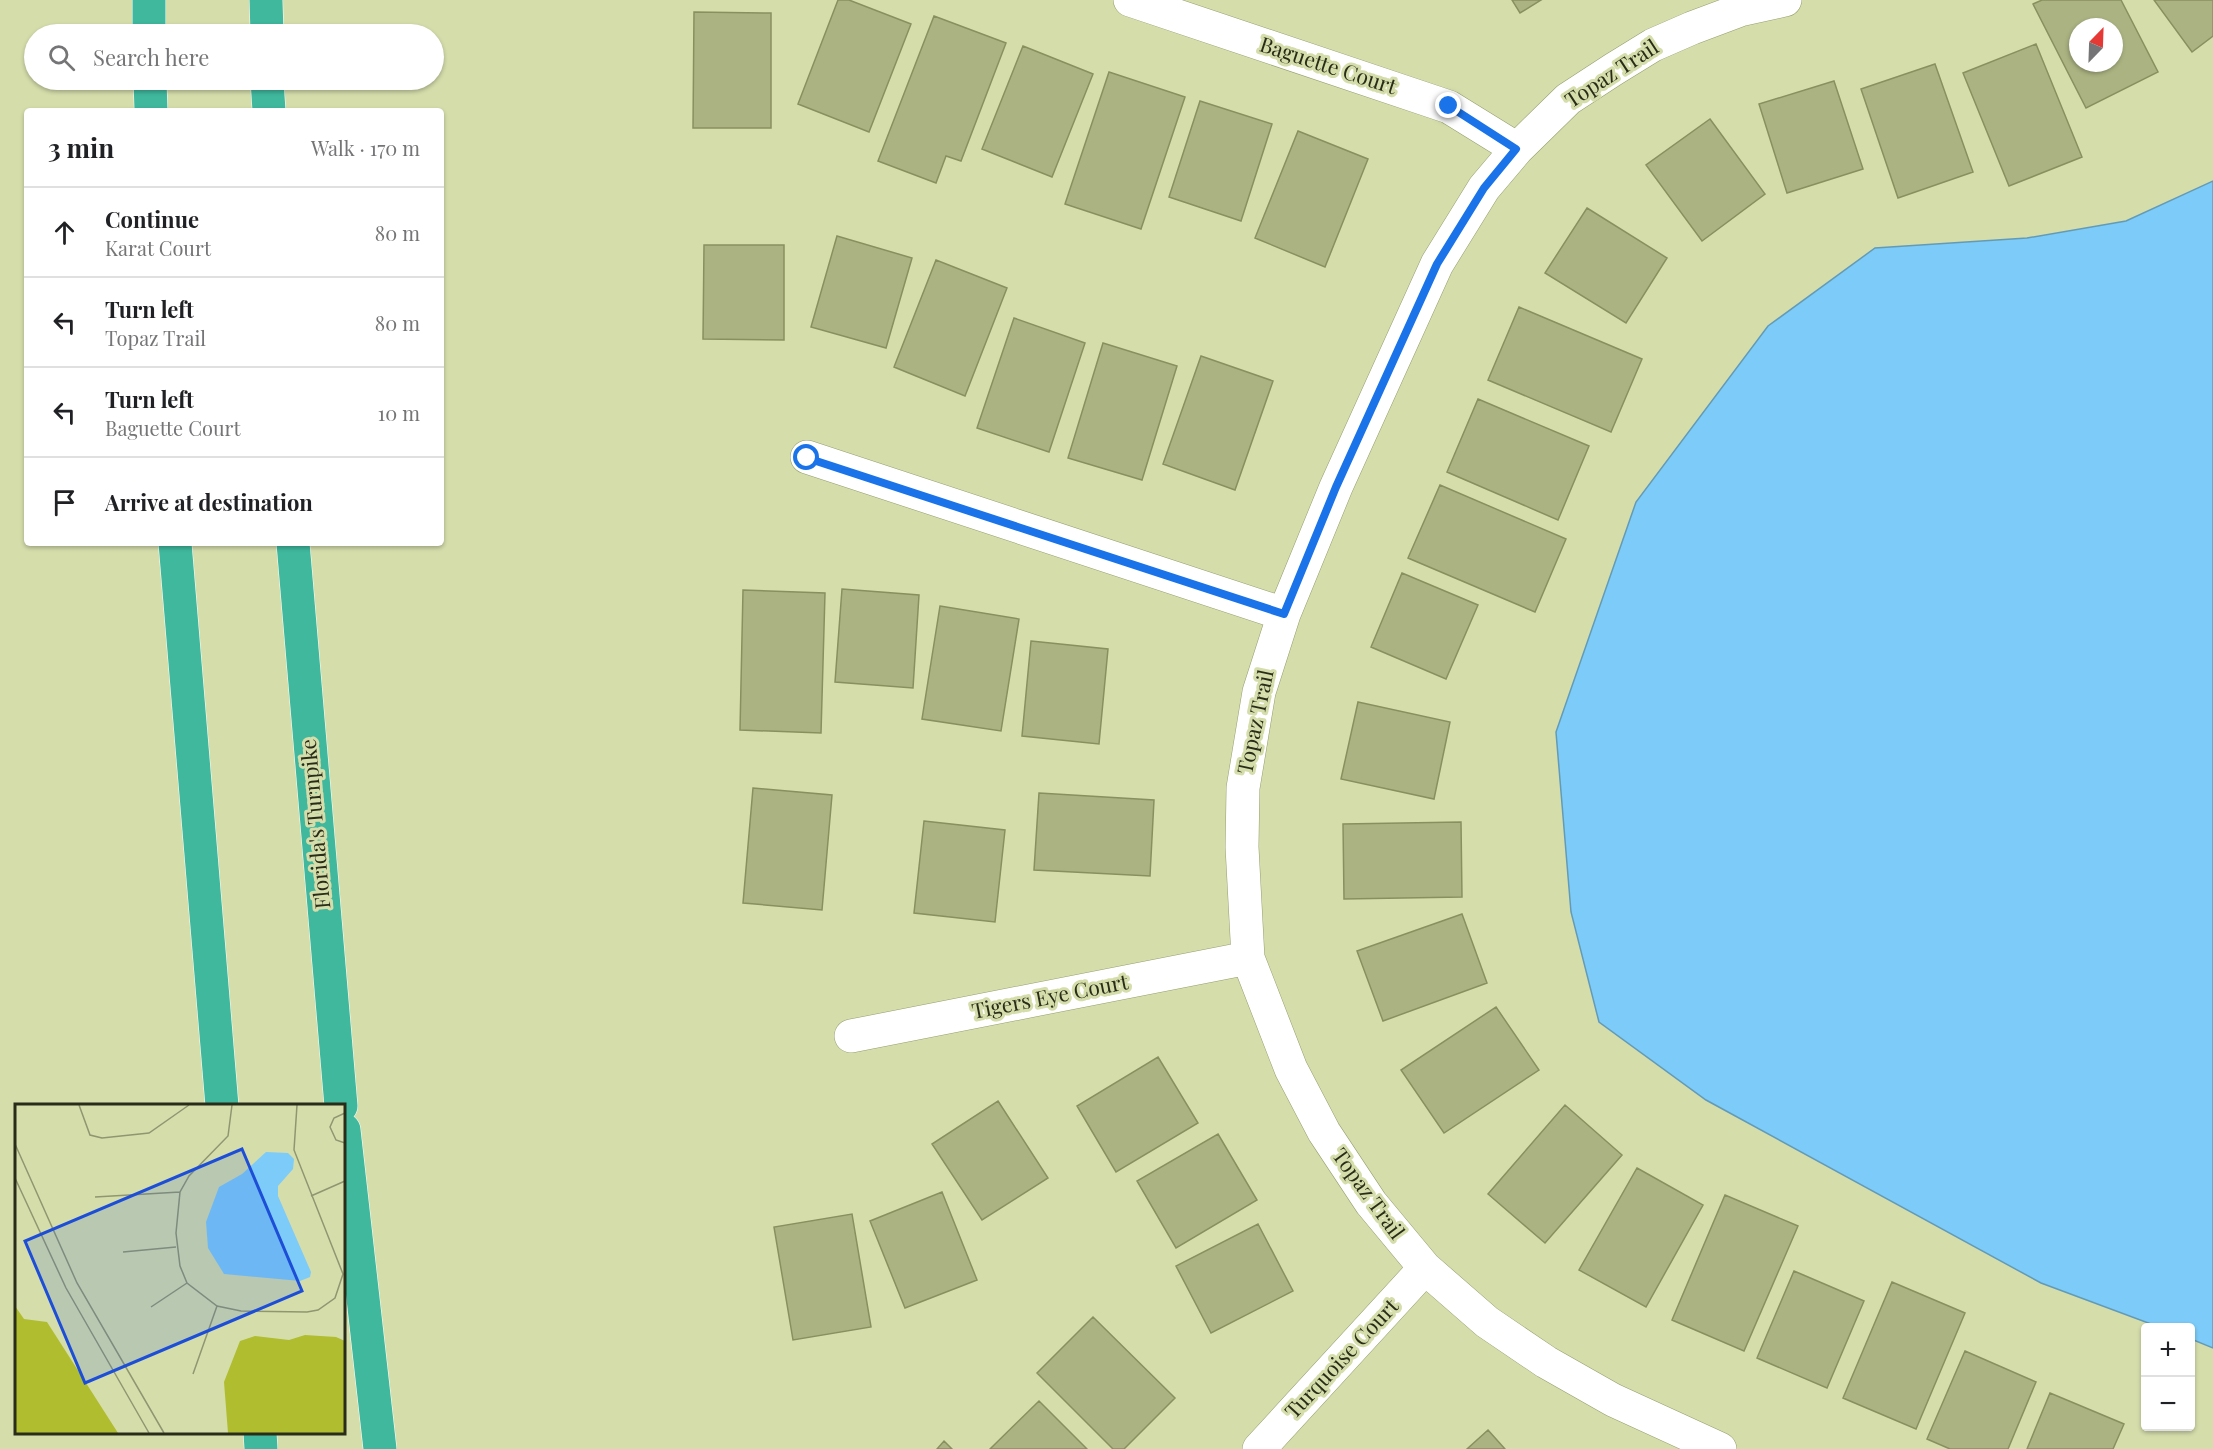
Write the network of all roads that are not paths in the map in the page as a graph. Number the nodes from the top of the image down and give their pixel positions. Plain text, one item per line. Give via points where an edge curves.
1 (148, 0) edge
2 (266, 0) edge
3 (1130, 0) edge
4 (1785, 0) edge
5 (149, 24) edge
6 (267, 24) edge
7 (151, 90) edge
8 (268, 90) edge
9 (152, 108) edge
10 (269, 108) edge
11 (1516, 149) junction
12 (807, 458) dead end
13 (175, 546) edge
14 (293, 546) edge
15 (1284, 614) junction
16 (1248, 958) junction
17 (851, 1036) dead end
18 (222, 1104) edge
19 (341, 1104) edge
20 (345, 1139) edge
21 (1425, 1268) junction
22 (260, 1434) edge
23 (261, 1449) edge
24 (380, 1449) edge
25 (1259, 1449) edge
26 (1720, 1449) edge

1 - 5 highway
2 - 6 highway
3 - 11 street, Baguette Court via 1449,106
4 - 11 street, Topaz Trail via 1740,10 1653,45 1568,99
7 - 9 highway
8 - 10 highway
11 - 15 street, Topaz Trail via 1484,188 1437,264 1336,487
12 - 15 street
13 - 18 highway
14 - 19 highway, Florida's Turnpike
15 - 16 street, Topaz Trail via 1259,692 1243,788
16 - 17 street, Tigers Eye Court
16 - 21 street, Topaz Trail via 1291,1069 1324,1132 1371,1203
20 - 24 highway
21 - 25 street, Turquoise Court
21 - 26 street, Topaz Trail via 1486,1322 1546,1362 1613,1400
22 - 23 highway

